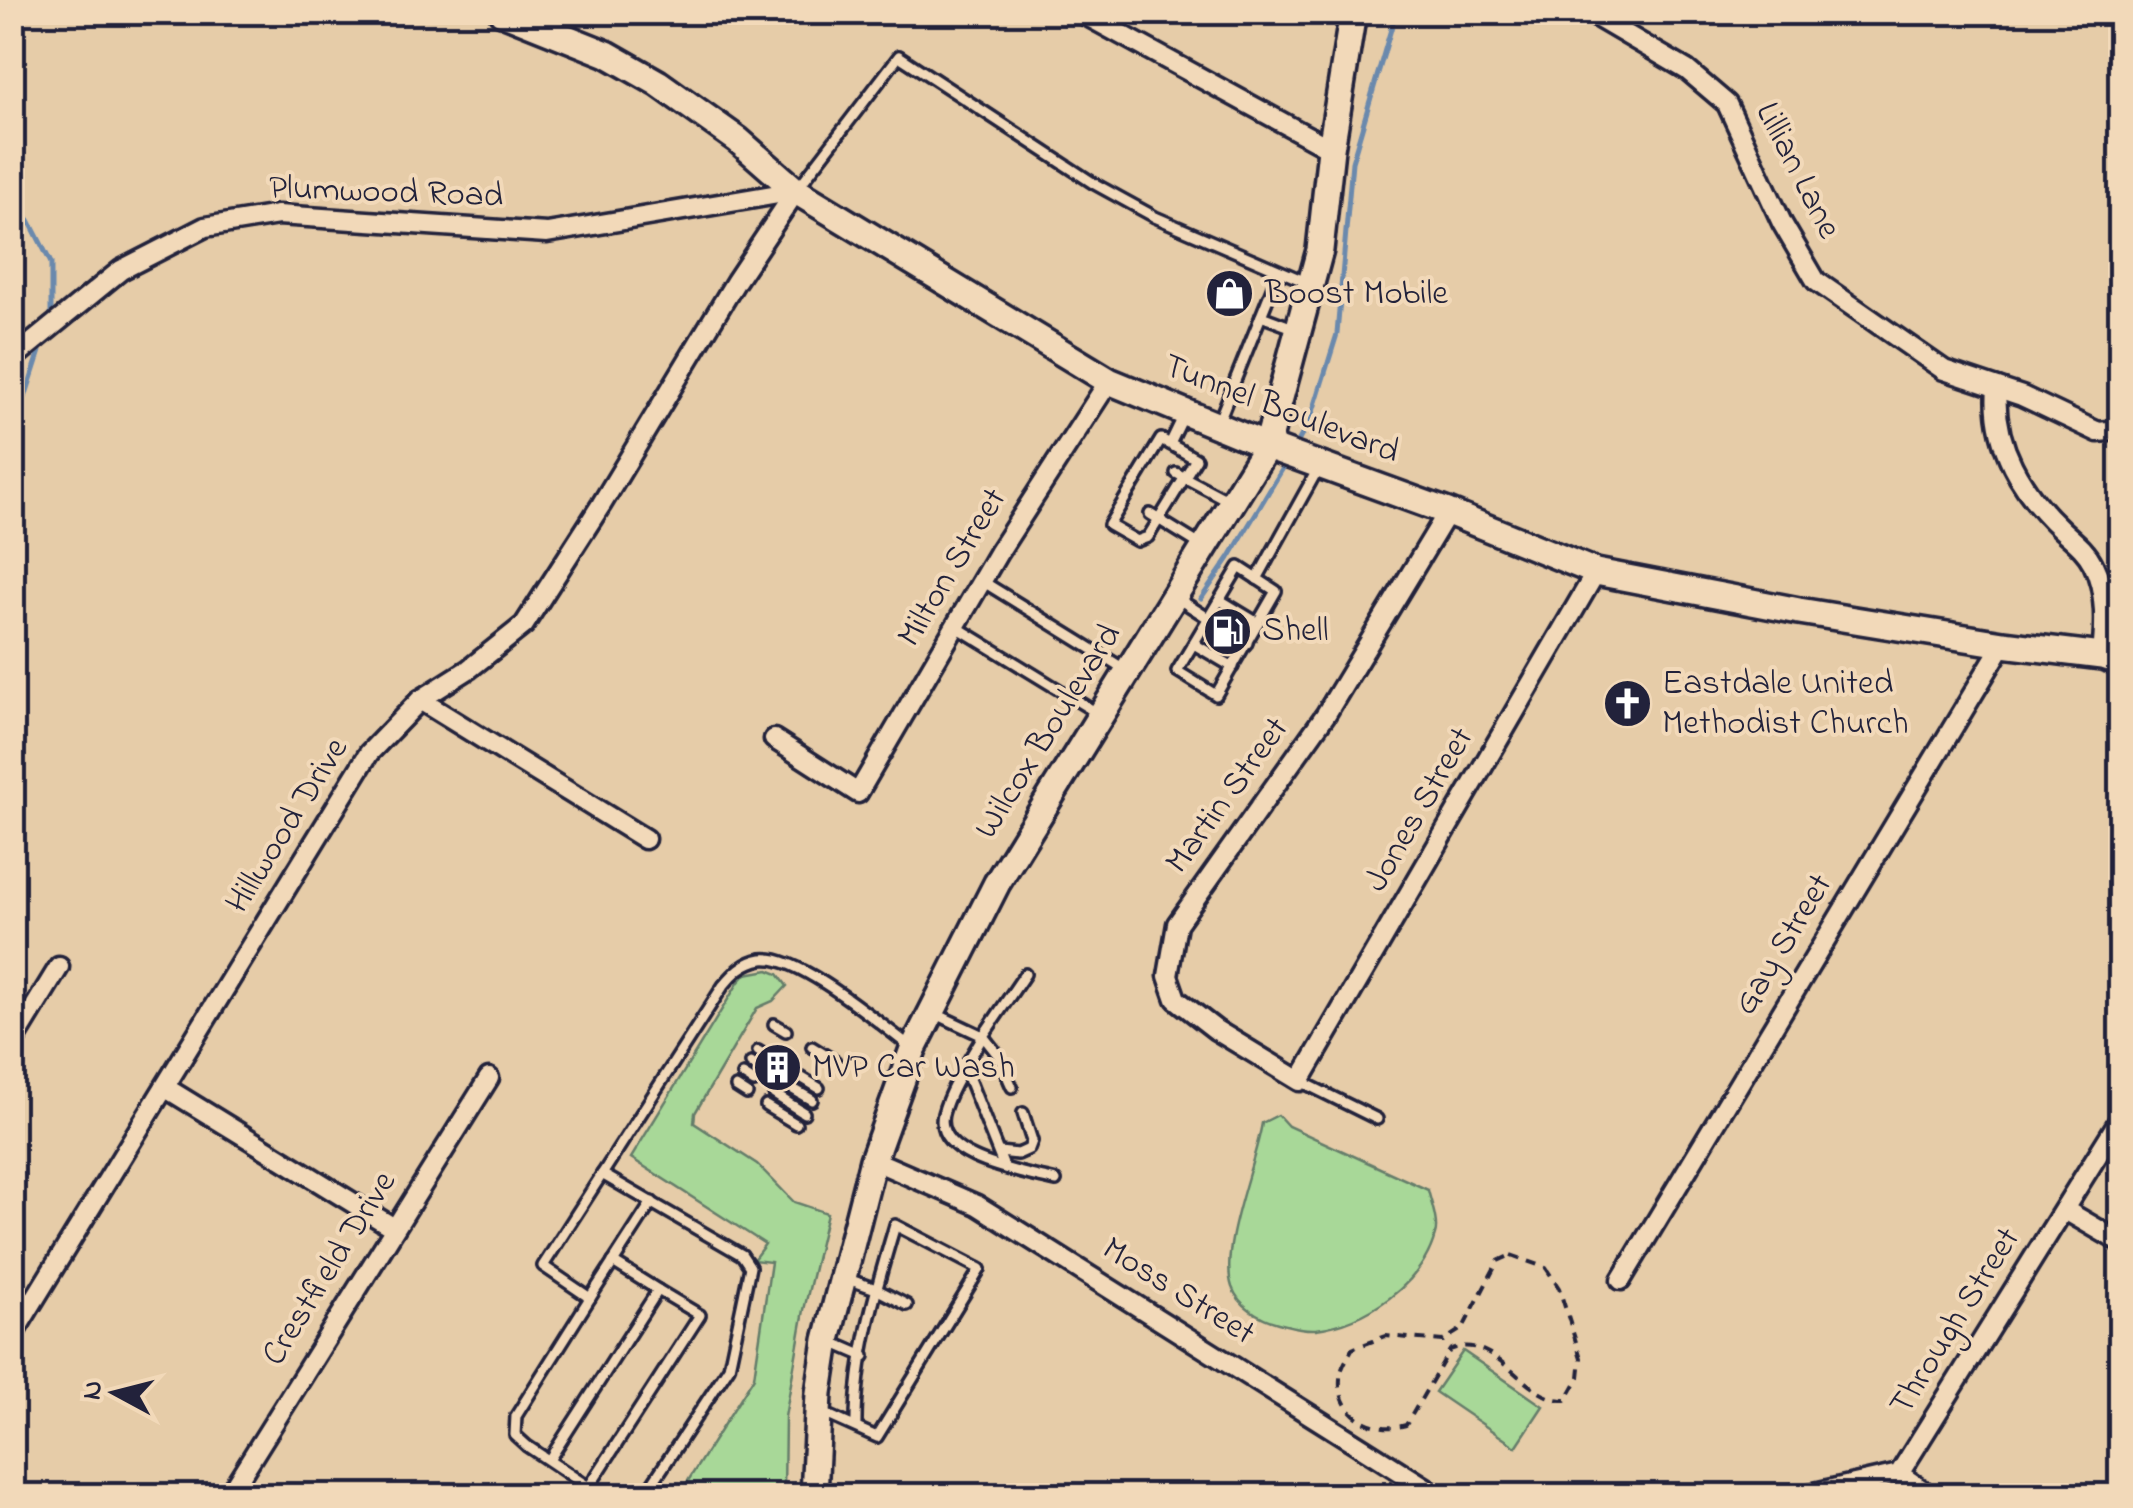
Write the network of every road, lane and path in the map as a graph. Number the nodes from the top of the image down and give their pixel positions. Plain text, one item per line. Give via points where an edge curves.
1 (502, 12) edge
2 (1080, 12) edge
3 (1352, 12) edge
4 (1588, 12) edge
5 (1330, 149) junction
6 (796, 190) junction
7 (1310, 284) junction
8 (1273, 286) dead end
9 (1261, 316) junction
10 (1297, 329) junction
11 (12, 359) edge
12 (1109, 381) junction
13 (1997, 388) junction
14 (1186, 412) junction
15 (1217, 425) junction
16 (2120, 430) edge
17 (1170, 444) junction
18 (1267, 446) junction
19 (1320, 465) junction
20 (1181, 476) junction
21 (1232, 502) junction
22 (1448, 512) junction
23 (1155, 517) junction
24 (1204, 548) junction
25 (1596, 572) junction
26 (1257, 579) junction
27 (982, 581) junction
28 (1174, 597) junction
29 (1220, 600) junction
30 (1208, 619) junction
31 (1258, 623) junction
32 (955, 626) junction
33 (1246, 643) junction
34 (1194, 644) junction
35 (2003, 644) junction
36 (2111, 659) edge
37 (1233, 667) junction
38 (1128, 672) junction
39 (420, 700) junction
40 (1101, 716) junction
41 (774, 738) dead end
42 (645, 839) dead end
43 (60, 968) dead end
44 (1025, 974) dead end
45 (932, 1012) junction
46 (774, 1024) dead end
47 (786, 1031) dead end
48 (983, 1036) junction
49 (12, 1044) edge
50 (812, 1047) dead end
51 (913, 1049) junction
52 (758, 1051) dead end
53 (769, 1058) dead end
54 (835, 1061) dead end
55 (751, 1063) dead end
56 (965, 1069) junction
57 (762, 1070) dead end
58 (789, 1070) dead end
59 (743, 1076) dead end
60 (489, 1078) dead end
61 (1300, 1081) junction
62 (754, 1082) dead end
63 (782, 1082) dead end
64 (1012, 1086) dead end
65 (736, 1087) dead end
66 (166, 1088) junction
67 (819, 1088) dead end
68 (747, 1094) dead end
69 (774, 1094) dead end
70 (812, 1100) dead end
71 (766, 1106) dead end
72 (804, 1112) dead end
73 (1022, 1114) dead end
74 (1377, 1119) dead end
75 (2120, 1119) edge
76 (796, 1124) dead end
77 (999, 1152) junction
78 (873, 1160) junction
79 (1004, 1167) junction
80 (602, 1174) junction
81 (1056, 1181) dead end
82 (652, 1202) junction
83 (2065, 1210) junction
84 (394, 1228) junction
85 (2120, 1242) edge
86 (614, 1262) junction
87 (841, 1277) junction
88 (1621, 1280) dead end
89 (876, 1289) junction
90 (658, 1290) junction
91 (590, 1298) junction
92 (907, 1305) dead end
93 (12, 1336) edge
94 (826, 1340) junction
95 (864, 1356) junction
96 (818, 1411) junction
97 (1406, 1425) joint
98 (856, 1427) junction
99 (549, 1460) junction
100 (1899, 1474) junction
101 (589, 1486) junction
102 (228, 1496) edge
103 (602, 1496) edge
104 (644, 1496) edge
105 (814, 1496) edge
106 (1439, 1496) edge
107 (1801, 1496) edge
108 (1931, 1496) edge

1 - 6 main road, Tunnel Boulevard via 607,54 658,83
2 - 5 street
3 - 5 main road, Wilcox Boulevard
4 - 13 street, Lillian Lane via 1687,70 1727,104 1816,281 1944,370
5 - 7 main road, Wilcox Boulevard
6 - 7 lane via 899,56 1093,184
6 - 11 street, Plumwood Road via 547,233 278,215 205,227 121,270
6 - 12 main road, Tunnel Boulevard
6 - 39 street, Hillwood Drive via 524,626
7 - 10 main road, Wilcox Boulevard
8 - 9 lane
9 - 10 lane
9 - 15 lane
10 - 18 main road, Wilcox Boulevard
12 - 14 main road, Tunnel Boulevard
12 - 27 street, Milton Street
13 - 16 street, Lillian Lane via 2098,432
13 - 36 street via 1996,421 2013,469 2094,565
14 - 15 main road, Tunnel Boulevard
14 - 17 lane
15 - 18 main road, Tunnel Boulevard
17 - 20 lane via 1196,459
17 - 23 lane via 1160,439 1109,525 1144,541
18 - 19 main road, Tunnel Boulevard
18 - 21 main road, Wilcox Boulevard
19 - 22 main road, Tunnel Boulevard
19 - 26 lane
20 - 21 lane
20 - 23 lane
21 - 24 main road, Wilcox Boulevard
22 - 25 main road, Tunnel Boulevard
22 - 61 street, Martin Street via 1326,714 1176,924 1168,976 1176,999
23 - 24 lane
24 - 28 main road, Wilcox Boulevard
25 - 35 main road, Tunnel Boulevard
25 - 61 street, Jones Street
26 - 29 lane via 1239,568
26 - 31 lane via 1276,591
27 - 32 street, Milton Street
27 - 38 lane
28 - 30 lane
28 - 38 main road, Wilcox Boulevard
29 - 30 lane
29 - 31 lane
30 - 33 lane
30 - 34 lane
31 - 33 lane
32 - 40 lane
32 - 41 street, Milton Street via 858,793
33 - 37 lane
34 - 37 lane
34 - 37 lane via 1177,671 1216,695
35 - 36 main road, Tunnel Boulevard
35 - 88 street, Gay Street
38 - 40 main road, Wilcox Boulevard
39 - 42 street
39 - 66 street, Hillwood Drive via 369,753
40 - 45 main road, Wilcox Boulevard via 997,883
43 - 49 street
44 - 48 lane
45 - 48 lane
45 - 51 main road, Wilcox Boulevard
46 - 47 lane
48 - 56 lane
48 - 64 lane
50 - 54 lane
51 - 78 main road, Wilcox Boulevard
51 - 80 lane via 811,974 763,959 740,967
52 - 53 lane
55 - 57 lane
56 - 77 lane
56 - 79 lane via 942,1129 964,1154
58 - 67 lane
59 - 62 lane
60 - 84 street, Crestfield Drive
61 - 74 lane
63 - 70 lane
65 - 68 lane
66 - 84 street
66 - 93 street, Hillwood Drive
69 - 72 lane
71 - 76 lane
73 - 77 lane via 1029,1149
75 - 83 street, Through Street
77 - 79 lane
78 - 87 main road, Wilcox Boulevard
78 - 106 street, Moss Street via 977,1205
79 - 81 lane
80 - 82 lane
80 - 91 lane via 543,1266
82 - 86 lane
82 - 104 lane via 750,1266 729,1367
83 - 85 street
83 - 100 street, Through Street
84 - 102 street, Crestfield Drive
86 - 90 lane
86 - 91 lane
87 - 89 lane
87 - 94 main road, Wilcox Boulevard
89 - 92 lane
89 - 95 lane
89 - 98 lane via 895,1225 980,1269 877,1437
90 - 99 lane
90 - 101 lane via 700,1315
91 - 99 lane via 516,1416 516,1434
94 - 95 lane
94 - 96 main road, Wilcox Boulevard
95 - 98 lane
96 - 98 lane
96 - 105 main road, Wilcox Boulevard
97 - 97 path via 1370,1427 1354,1414 1340,1392 1352,1349 1386,1336 1443,1341 1463,1328 1498,1260 1511,1255 1546,1268 1581,1358 1566,1400 1534,1390 1488,1354 1458,1347
99 - 101 lane
100 - 107 street
100 - 108 street
101 - 103 lane

